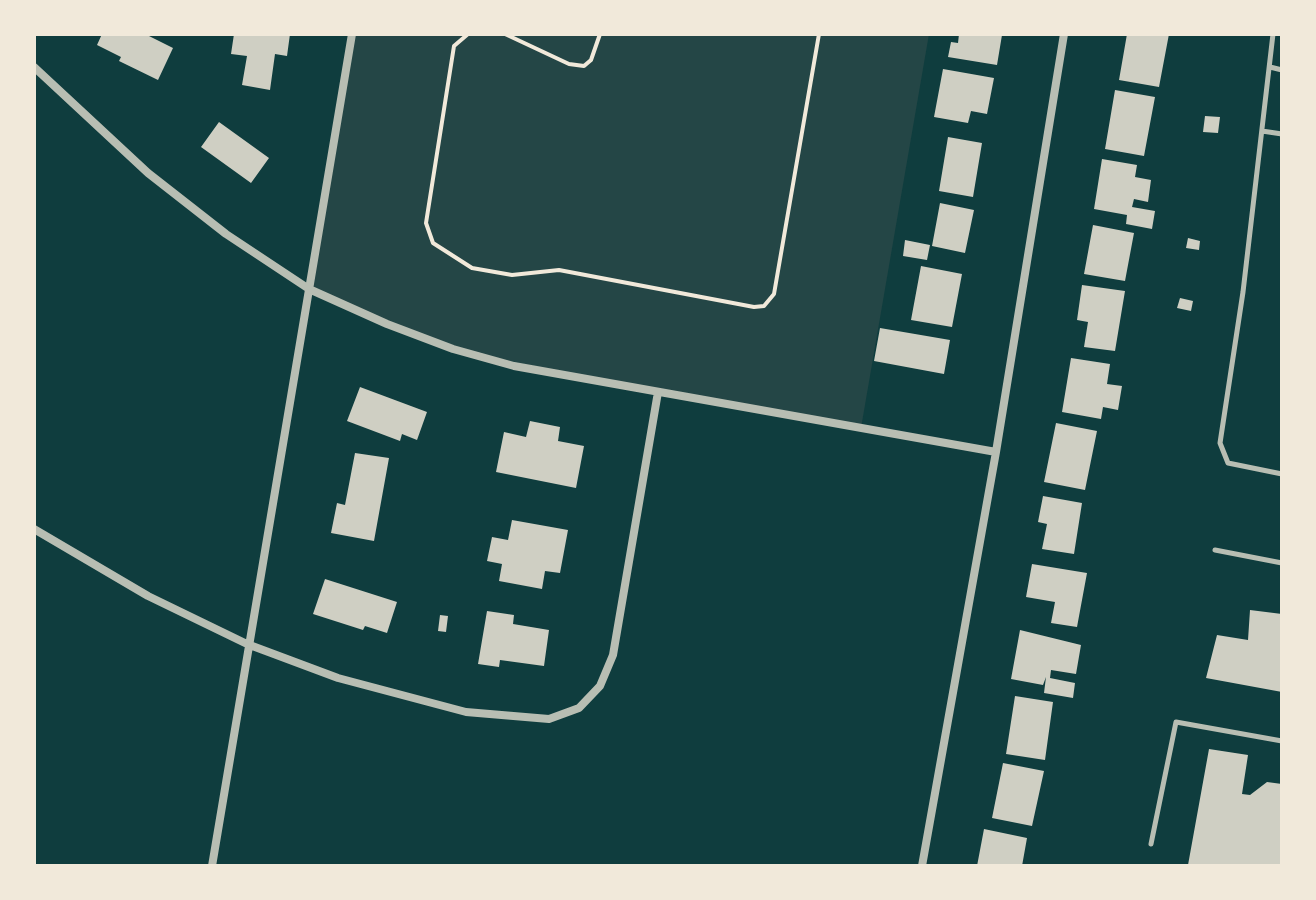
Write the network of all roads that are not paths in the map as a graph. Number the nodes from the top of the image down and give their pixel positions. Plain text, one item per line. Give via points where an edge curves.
1 (352, 34) edge
2 (1064, 34) edge
3 (1273, 34) edge
4 (34, 67) edge
5 (1270, 67) junction
6 (1282, 70) edge
7 (1262, 131) junction
8 (1282, 134) edge
9 (309, 289) junction
10 (658, 392) junction
11 (996, 452) junction
12 (1282, 474) edge
13 (34, 529) edge
14 (1215, 550) dead end
15 (1282, 563) edge
16 (247, 644) junction
17 (1282, 741) edge
18 (1151, 844) dead end
19 (212, 866) edge
20 (922, 866) edge

1 - 9 street
2 - 11 street
3 - 5 lane
4 - 9 street via 148,173
5 - 6 lane
5 - 7 lane
7 - 8 lane
7 - 12 lane via 1220,443 1228,463
9 - 10 street via 453,349 514,366
9 - 16 street
10 - 11 street
10 - 16 street via 613,655 600,686 579,708 549,719 466,712 338,678
11 - 20 street
13 - 16 street via 148,596
14 - 15 lane
16 - 19 street
17 - 18 lane via 1176,722

